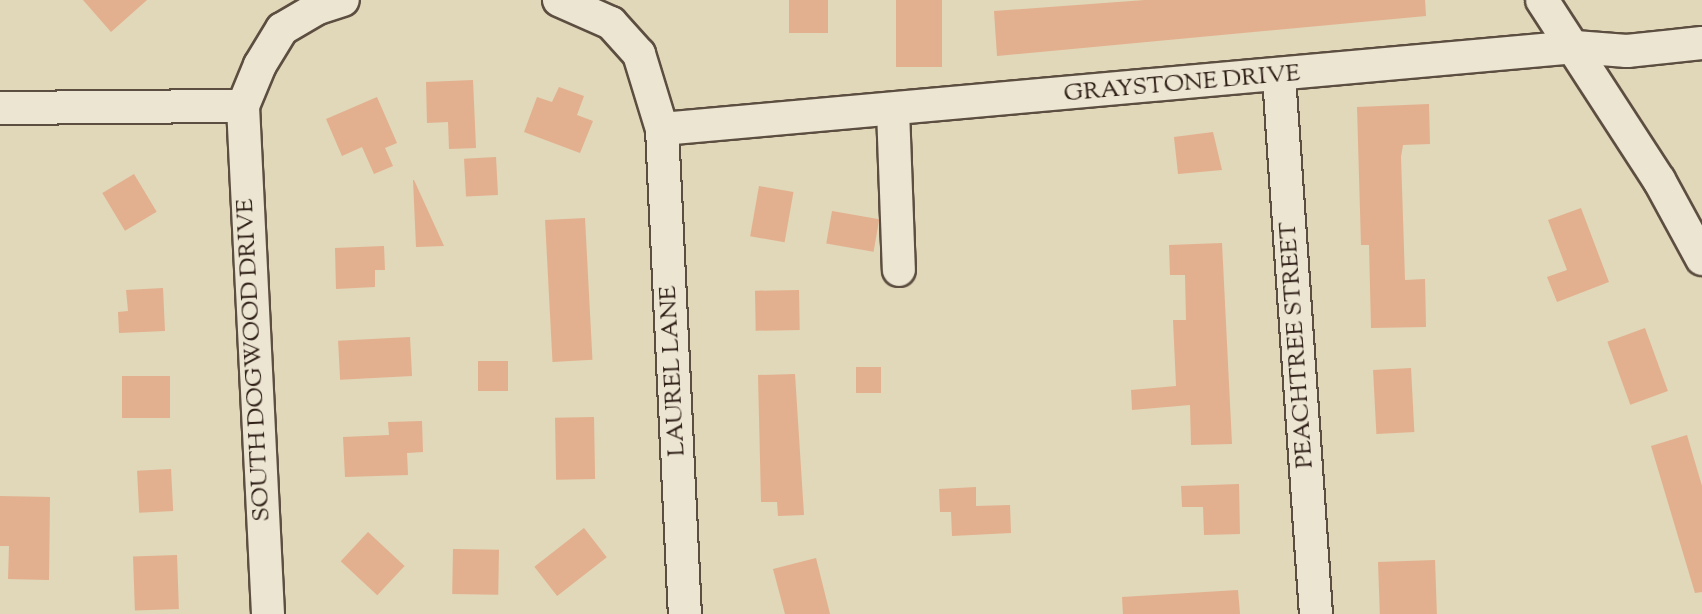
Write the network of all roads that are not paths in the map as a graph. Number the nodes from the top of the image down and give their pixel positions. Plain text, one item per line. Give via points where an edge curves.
1 (343, 0) edge
2 (559, 0) edge
3 (1542, 0) edge
4 (1702, 43) edge
5 (1574, 47) junction
6 (1279, 77) junction
7 (243, 106) junction
8 (0, 108) edge
9 (892, 110) junction
10 (662, 129) junction
11 (1702, 259) edge
12 (900, 270) dead end
13 (268, 614) edge
14 (685, 614) edge
15 (1316, 614) edge

1 - 7 street via 318,8 282,29
2 - 10 street, LAUREL LANE via 611,23 639,54
3 - 5 street
4 - 5 street, GRAYSTONE DRIVE via 1627,51
5 - 6 street, GRAYSTONE DRIVE
5 - 11 street via 1659,180
6 - 9 street, GRAYSTONE DRIVE
6 - 15 street, PEACHTREE STREET
7 - 8 street
7 - 13 street, SOUTH DOGWOOD DRIVE
9 - 10 street, GRAYSTONE DRIVE
9 - 12 street
10 - 14 street, LAUREL LANE

